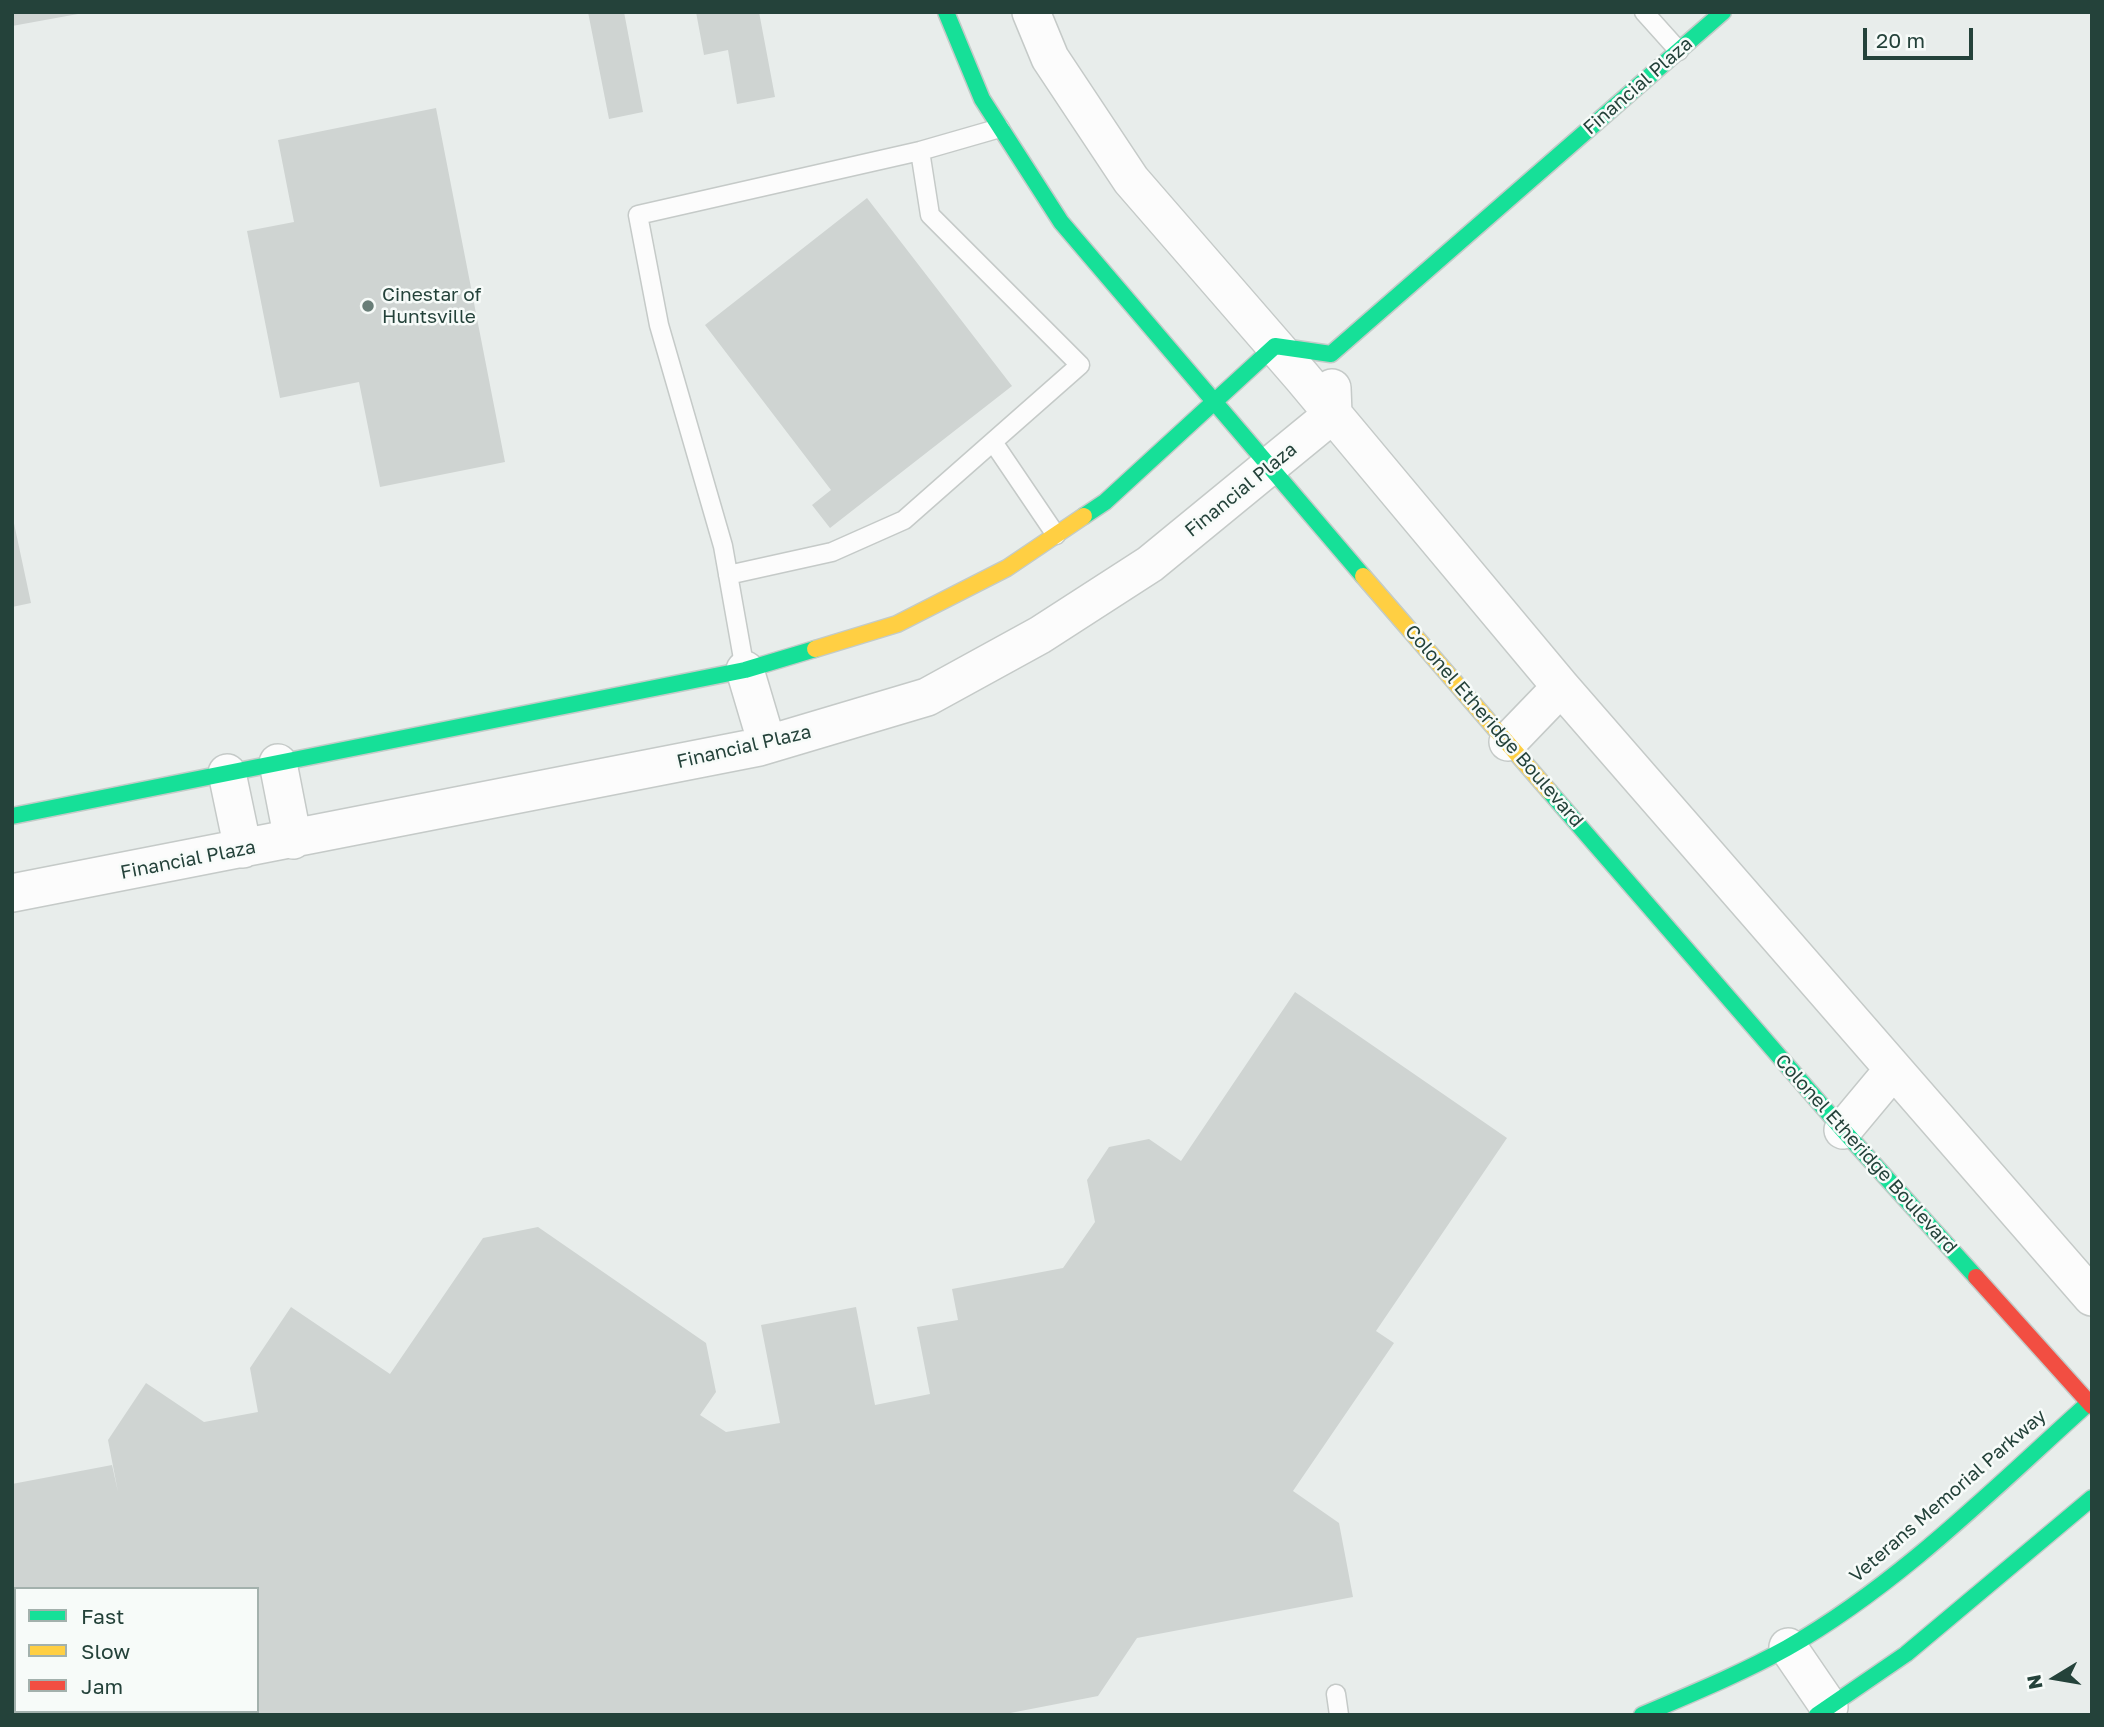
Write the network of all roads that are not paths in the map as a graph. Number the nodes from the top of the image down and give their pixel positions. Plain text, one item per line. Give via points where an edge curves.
1 (946, 12) edge
2 (1031, 12) edge
3 (1644, 12) edge
4 (1723, 12) edge
5 (1679, 51) junction
6 (1000, 128) junction
7 (920, 151) junction
8 (1275, 346) junction
9 (1331, 354) junction
10 (1215, 404) junction
11 (1333, 414) junction
12 (993, 442) junction
13 (1269, 467) junction
14 (1056, 535) junction
15 (728, 575) junction
16 (745, 670) junction
17 (1561, 687) junction
18 (1508, 742) junction
19 (766, 744) junction
20 (278, 763) junction
21 (227, 773) junction
22 (12, 816) edge
23 (293, 840) junction
24 (243, 849) junction
25 (12, 893) edge
26 (1893, 1070) junction
27 (1843, 1130) junction
28 (2092, 1297) edge
29 (2091, 1403) edge
30 (2092, 1499) edge
31 (1788, 1647) junction
32 (1336, 1693) dead end
33 (1823, 1711) edge
34 (1339, 1715) edge
35 (1643, 1715) edge

1 - 6 street, Colonel Etheridge Boulevard via 982,99
2 - 8 street via 1050,58 1131,180
3 - 5 lane
4 - 5 street, Financial Plaza
5 - 9 street, Financial Plaza
6 - 7 lane
6 - 10 street, Colonel Etheridge Boulevard via 1061,222
7 - 12 lane via 930,215 1080,365
7 - 15 lane via 638,215 659,325
8 - 9 street
8 - 10 street
8 - 11 street
9 - 11 street
10 - 13 street, Colonel Etheridge Boulevard
10 - 14 street via 1105,502
11 - 13 street, Financial Plaza
11 - 17 street
12 - 14 lane
12 - 15 lane via 904,520 832,552
13 - 18 street, Colonel Etheridge Boulevard
13 - 19 street, Financial Plaza via 1150,564 972,673 927,697
14 - 16 street via 1007,568 897,624
15 - 16 lane
16 - 19 street
16 - 20 street
17 - 18 street
17 - 26 street
18 - 27 street, Colonel Etheridge Boulevard
19 - 23 street, Financial Plaza
20 - 21 street
20 - 23 street
21 - 22 street
21 - 24 street
23 - 24 street, Financial Plaza
24 - 25 street, Financial Plaza
26 - 27 street
26 - 28 street
27 - 29 street, Colonel Etheridge Boulevard
29 - 31 street, Veterans Memorial Parkway via 1869,1594
30 - 33 street via 1906,1654
31 - 33 street
31 - 35 street, Veterans Memorial Parkway
32 - 34 lane

